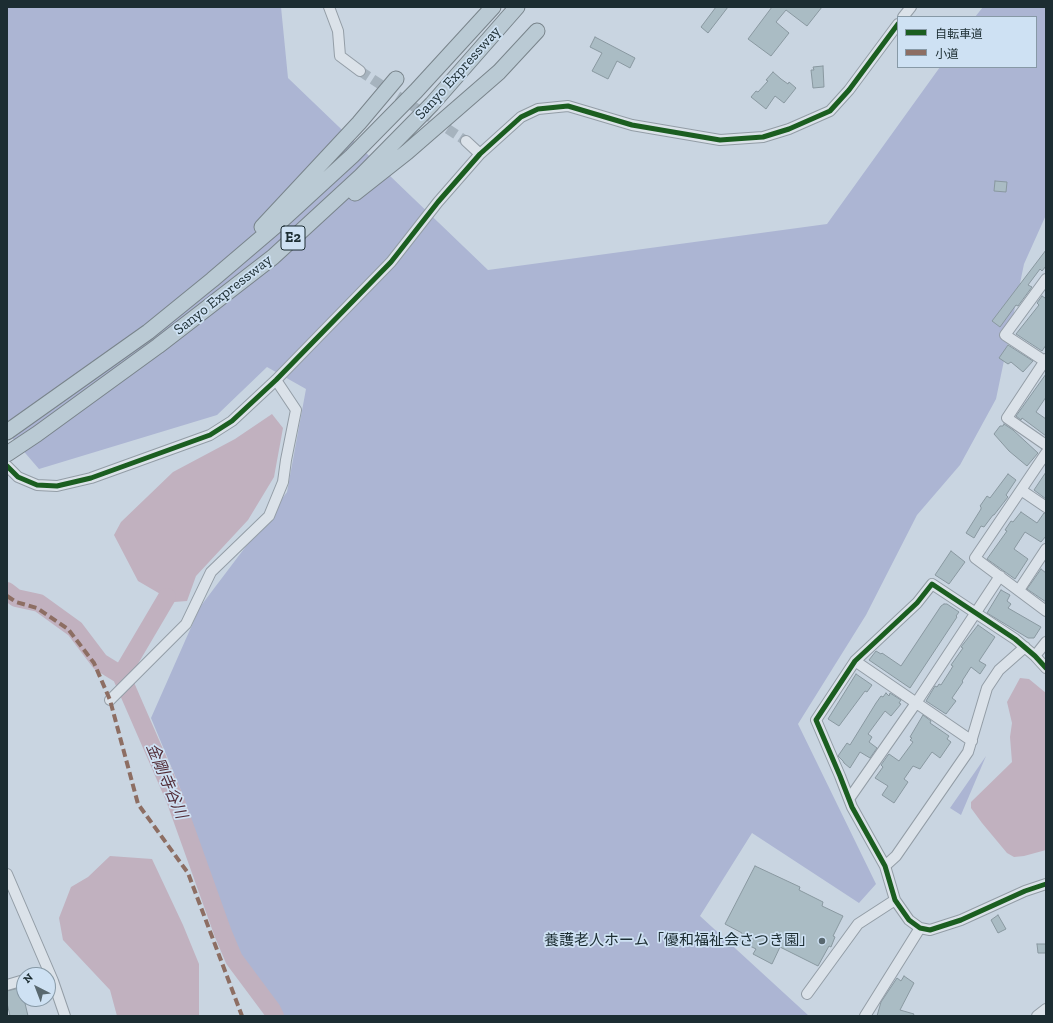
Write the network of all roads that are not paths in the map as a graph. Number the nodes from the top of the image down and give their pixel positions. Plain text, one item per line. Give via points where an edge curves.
1 (329, 7) edge
2 (493, 7) edge
3 (517, 7) edge
4 (911, 7) edge
5 (904, 16) edge
6 (897, 25) edge
7 (537, 31) dead end
8 (360, 71) tunnel mouth
9 (396, 79) dead end
10 (466, 141) tunnel mouth
11 (480, 154) junction
12 (273, 257) junction
13 (1046, 279) edge
14 (148, 332) junction
15 (1045, 361) edge
16 (276, 380) junction
17 (7, 432) edge
18 (1046, 444) edge
19 (1046, 453) edge
20 (7, 454) edge
21 (7, 466) edge
22 (1021, 490) junction
23 (1046, 507) edge
24 (1046, 549) edge
25 (1000, 576) junction
26 (1019, 590) junction
27 (1046, 611) edge
28 (976, 613) junction
29 (1046, 642) edge
30 (1025, 647) junction
31 (1035, 656) junction
32 (855, 661) junction
33 (1046, 668) edge
34 (110, 700) dead end
35 (916, 703) junction
36 (972, 741) junction
37 (849, 799) junction
38 (885, 866) junction
39 (7, 874) edge
40 (1046, 884) edge
41 (895, 900) junction
42 (920, 928) junction
43 (42, 967) edge
44 (807, 994) dead end
45 (56, 998) edge
46 (1046, 1009) edge
47 (64, 1016) edge
48 (865, 1016) edge
49 (1037, 1016) edge

1 - 8 street via 338,31 340,56
2 - 14 highway, Sanyo Expressway / E2 via 352,156 280,222
3 - 12 highway, Sanyo Expressway / E2 via 432,104 361,176
4 - 5 street
6 - 11 street via 849,90 830,111 776,133 763,137 720,140 632,125 568,106 538,109 521,117
7 - 12 highway via 499,72 407,152
9 - 14 highway via 359,123 258,231 199,282
10 - 11 street
11 - 16 street via 391,262
12 - 20 highway, Sanyo Expressway / E2 via 158,346
13 - 15 street via 1005,335
14 - 17 highway, Sanyo Expressway / E2
15 - 18 street via 1007,418
16 - 21 street via 232,420 210,435 90,478 57,486 37,485 18,478
16 - 34 street via 296,410 283,482 269,516 211,572 186,624
19 - 22 street
22 - 23 street
22 - 25 street via 975,558
24 - 26 street
25 - 26 street
25 - 28 street
26 - 27 street
28 - 30 street
28 - 32 street via 932,584 917,603
28 - 35 street
29 - 31 street
30 - 31 street
30 - 36 street via 999,670 987,688
31 - 33 street
32 - 35 street
32 - 37 street via 816,720
35 - 36 street
35 - 37 street
36 - 38 street via 968,752 896,856
37 - 38 street
38 - 41 street
39 - 43 street
40 - 42 street via 961,920 930,930
41 - 42 street via 909,920
41 - 44 street via 858,924
42 - 48 street
45 - 47 street
46 - 49 street

